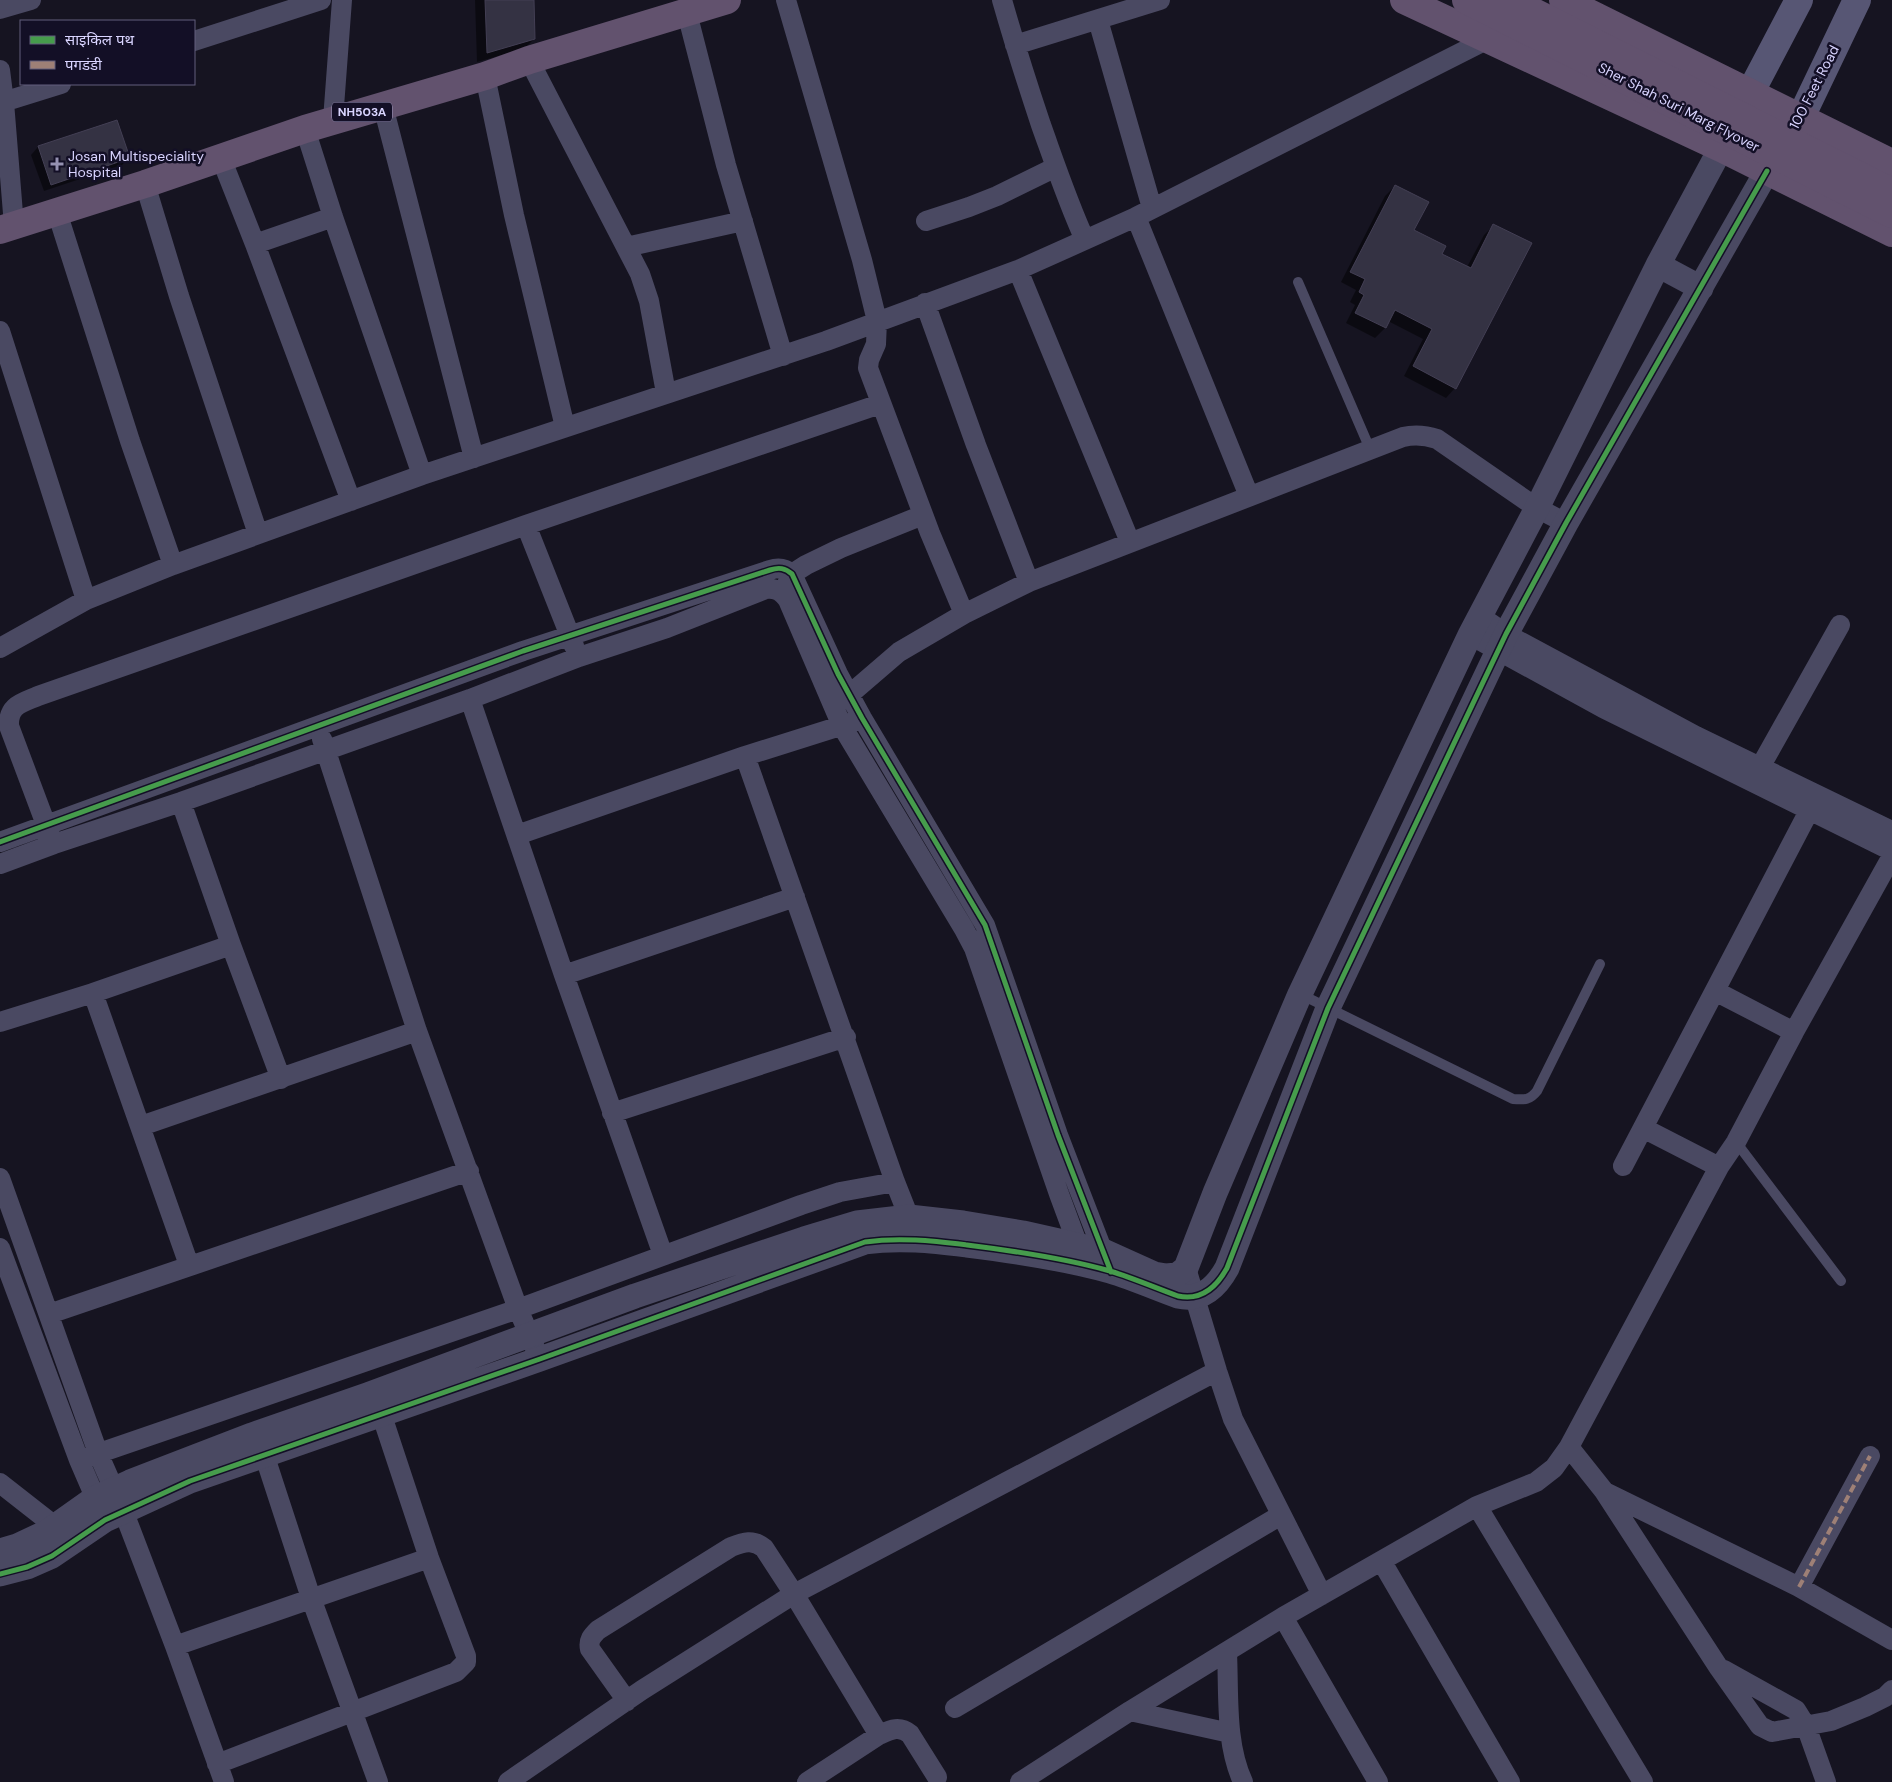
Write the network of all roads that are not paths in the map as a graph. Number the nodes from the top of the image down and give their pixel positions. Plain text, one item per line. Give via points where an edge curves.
1 (31, 0) edge
2 (322, 0) edge
3 (342, 0) edge
4 (727, 0) edge
5 (786, 0) edge
6 (1002, 0) edge
7 (1160, 0) edge
8 (1404, 0) edge
9 (1466, 0) edge
10 (1510, 0) edge
11 (1563, 0) edge
12 (1799, 0) edge
13 (1858, 0) edge
14 (0, 9) edge
15 (687, 13) junction
16 (1098, 20) junction
17 (1488, 39) junction
18 (195, 41) edge
19 (1014, 45) junction
20 (529, 60) junction
21 (0, 70) edge
22 (486, 76) junction
23 (58, 85) edge
24 (1750, 92) junction
25 (2, 102) edge
26 (383, 106) junction
27 (1801, 117) junction
28 (333, 120) junction
29 (305, 128) junction
30 (1721, 148) junction
31 (221, 158) junction
32 (1892, 163) edge
33 (1056, 166) junction
34 (1767, 171) junction
35 (145, 184) junction
36 (1892, 192) edge
37 (57, 212) junction
38 (1144, 212) junction
39 (1892, 214) edge
40 (333, 217) junction
41 (743, 221) junction
42 (926, 221) dead end
43 (7, 228) edge
44 (1892, 233) edge
45 (1085, 240) junction
46 (255, 244) junction
47 (626, 247) junction
48 (1658, 265) junction
49 (1018, 270) junction
50 (1298, 282) dead end
51 (1701, 288) junction
52 (925, 303) junction
53 (877, 321) junction
54 (0, 331) edge
55 (783, 356) junction
56 (666, 393) junction
57 (880, 404) junction
58 (565, 427) junction
59 (1370, 449) junction
60 (474, 458) junction
61 (422, 475) junction
62 (1249, 496) junction
63 (351, 501) junction
64 (1537, 508) junction
65 (923, 515) junction
66 (1566, 523) junction
67 (526, 525) junction
68 (258, 534) junction
69 (1130, 542) junction
70 (173, 565) junction
71 (792, 574) junction
72 (1029, 582) junction
73 (783, 593) junction
74 (86, 600) junction
75 (964, 614) junction
76 (1840, 625) dead end
77 (1475, 626) junction
78 (570, 635) junction
79 (1502, 642) junction
80 (0, 648) edge
81 (579, 657) junction
82 (849, 695) junction
83 (470, 699) junction
84 (862, 718) junction
85 (842, 726) junction
86 (318, 727) junction
87 (326, 750) junction
88 (745, 756) junction
89 (1756, 774) junction
90 (181, 802) junction
91 (1809, 811) junction
92 (46, 826) junction
93 (1892, 831) edge
94 (516, 835) junction
95 (0, 842) edge
96 (54, 844) junction
97 (1892, 851) edge
98 (1892, 856) edge
99 (0, 864) edge
100 (794, 897) junction
101 (231, 944) junction
102 (1600, 964) dead end
103 (564, 976) junction
104 (1715, 991) junction
105 (94, 993) junction
106 (1300, 994) junction
107 (1328, 1008) junction
108 (0, 1022) edge
109 (417, 1031) junction
110 (1794, 1032) junction
111 (846, 1037) junction
112 (280, 1079) junction
113 (612, 1113) junction
114 (142, 1126) junction
115 (1643, 1128) junction
116 (1736, 1142) junction
117 (1623, 1166) dead end
118 (1719, 1167) junction
119 (469, 1171) junction
120 (0, 1178) edge
121 (895, 1182) junction
122 (913, 1228) junction
123 (0, 1248) edge
124 (663, 1255) junction
125 (1094, 1258) junction
126 (189, 1265) junction
127 (1186, 1268) junction
128 (1841, 1281) dead end
129 (1196, 1297) junction
130 (518, 1309) junction
131 (49, 1314) junction
132 (529, 1335) junction
133 (540, 1359) junction
134 (1217, 1371) junction
135 (382, 1413) junction
136 (1569, 1447) junction
137 (98, 1453) junction
138 (264, 1454) junction
139 (1870, 1456) dead end
140 (79, 1460) junction
141 (0, 1482) edge
142 (1604, 1491) junction
143 (109, 1504) junction
144 (1477, 1506) junction
145 (1281, 1515) junction
146 (65, 1533) junction
147 (0, 1551) edge
148 (429, 1558) junction
149 (1382, 1562) junction
150 (0, 1574) edge
151 (1799, 1588) junction
152 (794, 1594) junction
153 (1322, 1595) junction
154 (311, 1598) junction
155 (1283, 1617) junction
156 (1892, 1640) edge
157 (175, 1646) junction
158 (1227, 1653) junction
159 (1719, 1668) junction
160 (1892, 1690) edge
161 (627, 1701) junction
162 (955, 1708) dead end
163 (1130, 1711) junction
164 (353, 1712) junction
165 (1806, 1726) junction
166 (1230, 1733) junction
167 (879, 1735) junction
168 (1629, 1760) junction
169 (220, 1773) edge
170 (937, 1777) dead end
171 (378, 1782) edge
172 (508, 1782) edge
173 (807, 1782) edge
174 (1021, 1782) edge
175 (1243, 1782) edge
176 (1378, 1782) edge
177 (1510, 1782) edge
178 (1624, 1782) edge
179 (1643, 1782) edge
180 (1826, 1782) edge

1 - 14 street
2 - 18 street
3 - 28 street
4 - 15 highway, NH503A
5 - 53 street
6 - 19 street
7 - 16 street
8 - 17 highway
9 - 39 highway, Sher Shah Suri Marg Flyover, bridge
10 - 36 highway, Sher Shah Suri Marg Flyover, bridge
11 - 24 highway
12 - 24 main road
13 - 27 main road, 100 Feet Road
15 - 20 highway, NH503A
15 - 41 street
16 - 19 street
16 - 38 street
17 - 30 highway
17 - 38 street
19 - 33 street
20 - 22 highway, NH503A
20 - 47 street
21 - 25 street
22 - 26 highway, NH503A
22 - 58 street via 514,215
23 - 25 street
24 - 27 highway
24 - 30 main road
25 - 43 street
26 - 28 highway, NH503A
26 - 60 street
27 - 32 highway
27 - 34 main road, 100 Feet Road
28 - 29 highway, NH503A
29 - 31 highway, NH503A
29 - 40 street
30 - 34 highway
30 - 48 street
31 - 35 highway, NH503A
31 - 46 street
33 - 42 street via 969,208
33 - 45 street
34 - 44 highway
34 - 51 street
35 - 37 highway, NH503A
35 - 68 street
37 - 43 highway, NH503A
37 - 70 street
38 - 45 street
38 - 62 street
40 - 46 street
40 - 61 street
41 - 47 street
41 - 55 street
45 - 49 street
46 - 63 street
47 - 56 street via 646,289
48 - 51 street
48 - 64 street
49 - 52 street
49 - 69 street
50 - 59 lane
51 - 66 street
52 - 53 street
52 - 72 street
53 - 55 street
53 - 57 street via 876,344 868,368
54 - 74 street
55 - 56 street
56 - 58 street
57 - 65 street
57 - 67 street
58 - 60 street
59 - 62 street
59 - 64 street via 1414,434 1437,439
60 - 61 street
61 - 63 street
62 - 69 street
63 - 68 street
64 - 66 street
64 - 77 street
65 - 71 street via 841,548
65 - 75 street
66 - 79 street
67 - 78 street
67 - 92 street via 18,705 8,717 9,726
68 - 70 street
69 - 72 street
70 - 74 street
71 - 73 street
71 - 78 street via 787,569 770,570
71 - 82 street
72 - 75 street
73 - 81 street via 766,589
73 - 85 street
74 - 80 street
75 - 82 street via 899,652
76 - 89 street
77 - 79 street
77 - 106 street
78 - 81 street
78 - 86 street
79 - 89 street via 1696,736
79 - 107 street
81 - 83 street
82 - 84 street
83 - 87 street
83 - 94 street
84 - 85 street
84 - 125 street via 985,925 1058,1135
85 - 88 street
85 - 125 street via 974,948
86 - 87 street
86 - 92 street
87 - 90 street
87 - 109 street
88 - 94 street
88 - 100 street
89 - 91 street
89 - 93 street
90 - 96 street
90 - 101 street
91 - 97 street
91 - 104 street
92 - 95 street
92 - 96 street
94 - 103 street
96 - 99 street
98 - 110 street
100 - 103 street
100 - 111 street
101 - 105 street
101 - 112 street
102 - 107 lane via 1537,1091 1524,1100 1513,1099
103 - 113 street
104 - 110 street
104 - 115 street
105 - 108 street
105 - 114 street
106 - 107 lane
106 - 127 street
107 - 129 street via 1226,1268 1217,1284
109 - 112 street
109 - 119 street
110 - 116 street
111 - 113 street
111 - 121 street
112 - 114 street
113 - 124 street
114 - 126 street
115 - 117 street
115 - 118 street
116 - 118 street
116 - 128 lane
118 - 136 street
119 - 126 street
119 - 130 street
120 - 131 street
121 - 122 street
121 - 124 street via 840,1192
122 - 125 street via 997,1228
122 - 132 street via 857,1223 804,1238
122 - 133 street via 885,1239 842,1249
123 - 140 street
124 - 130 street
125 - 127 street via 1166,1276 1177,1275
125 - 129 street via 1178,1296
126 - 131 street
127 - 129 street
129 - 134 street
130 - 132 street
130 - 137 street
131 - 137 street
132 - 133 street
132 - 143 street via 252,1435
133 - 135 street
134 - 145 street via 1233,1418
134 - 152 street
135 - 138 street
135 - 148 street
136 - 142 street
136 - 144 street via 1554,1468 1536,1482
137 - 140 street
137 - 143 street
138 - 143 street via 190,1481
138 - 154 street
139 - 151 street
140 - 143 street
141 - 146 street
142 - 151 street
142 - 159 street
143 - 146 street
143 - 157 street
144 - 149 street
144 - 168 street
145 - 153 street
145 - 162 street
146 - 147 street via 47,1532
146 - 150 street via 52,1556
148 - 154 street
148 - 164 street via 466,1662 456,1672
149 - 153 street
149 - 177 street
151 - 156 street
152 - 161 street
152 - 161 street via 764,1548 758,1543 748,1542 731,1546 598,1630 591,1637 590,1649
152 - 167 street
153 - 155 street
154 - 157 street
154 - 164 street
155 - 158 street
155 - 176 street
157 - 169 street
158 - 163 street
158 - 166 street
159 - 165 street via 1796,1710
159 - 165 street via 1760,1726 1767,1731 1779,1732
160 - 165 street via 1886,1697 1850,1714
161 - 172 street
163 - 166 street
163 - 174 street
164 - 169 street
164 - 171 street
165 - 180 street
166 - 175 street via 1234,1758
167 - 170 street via 892,1729 904,1729
167 - 173 street
168 - 178 street
168 - 179 street

